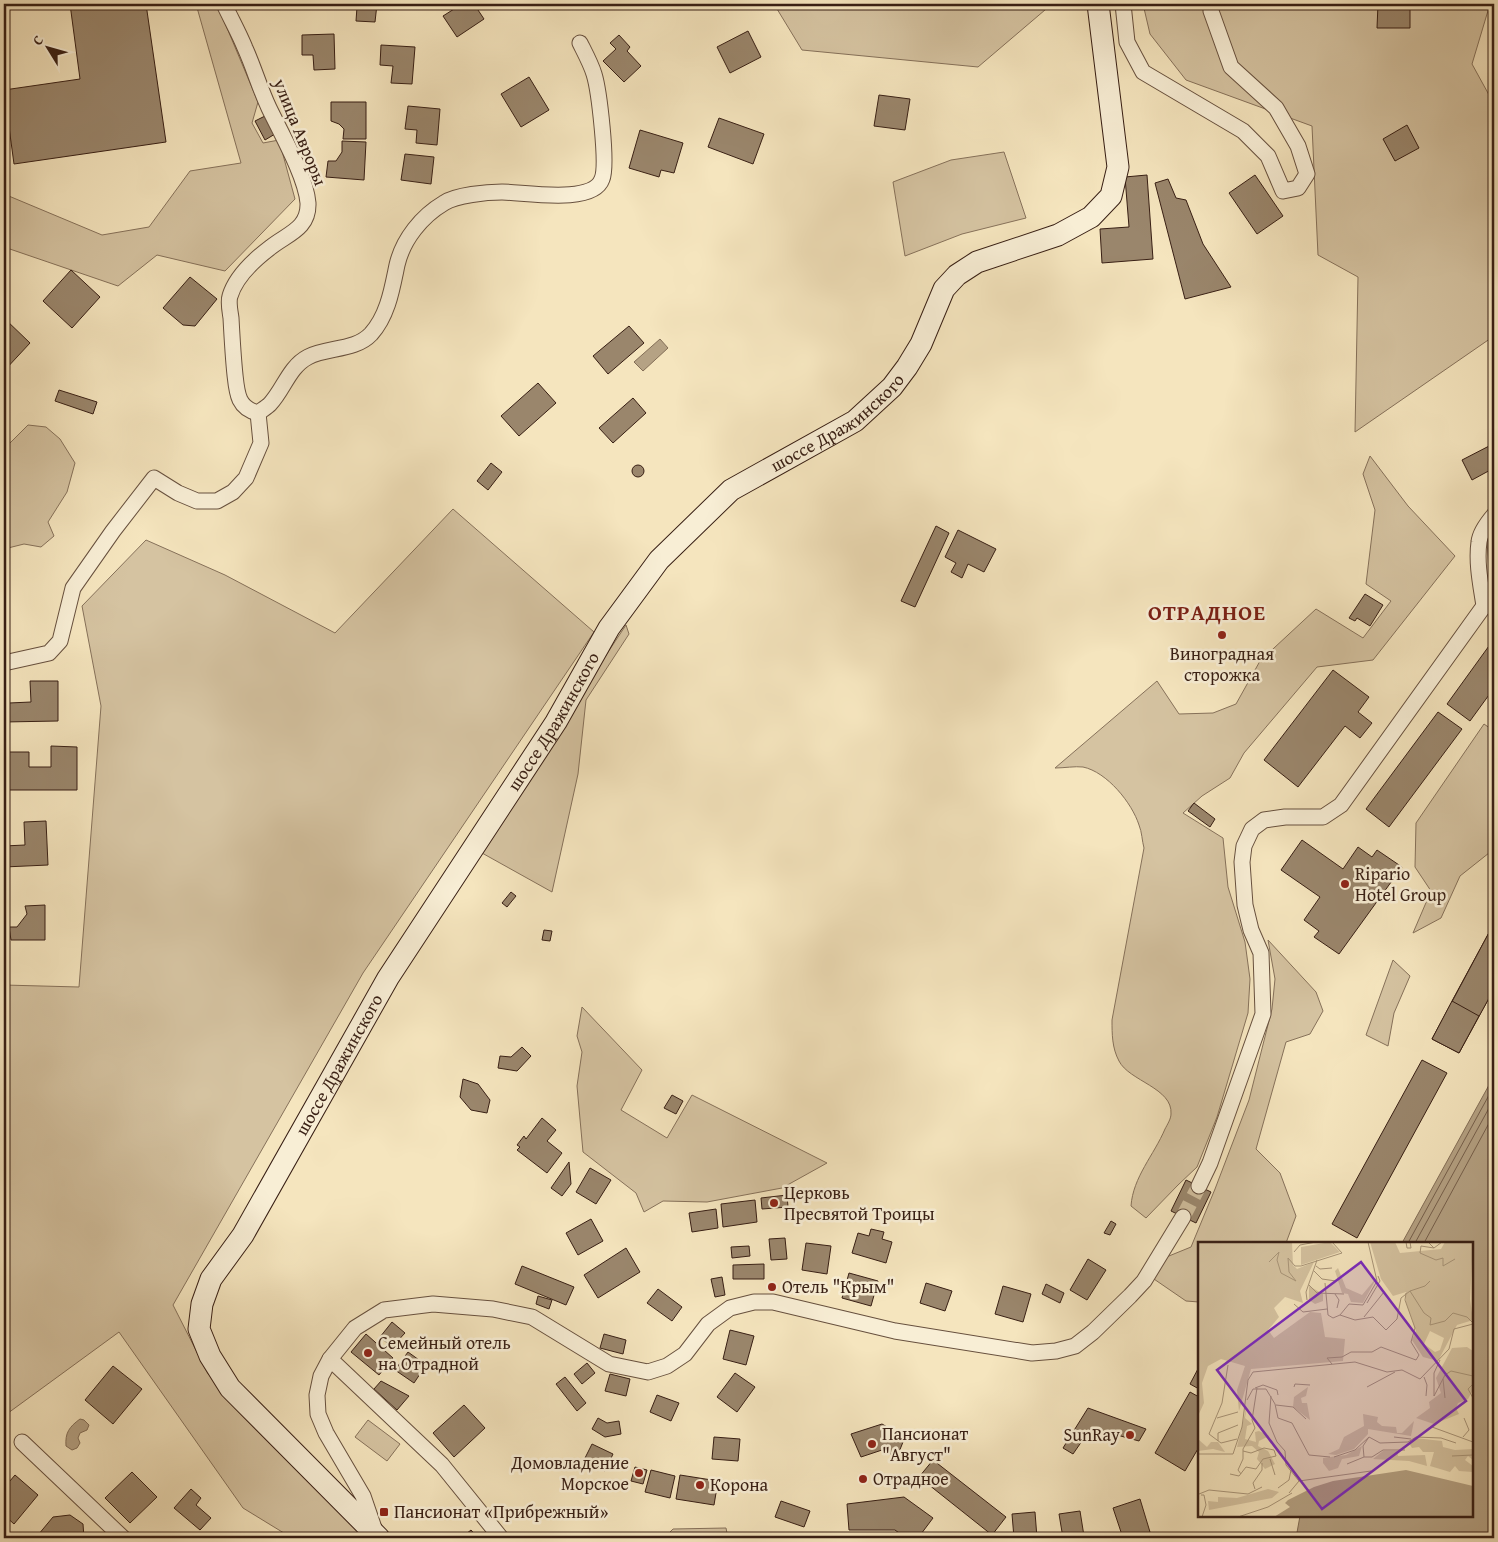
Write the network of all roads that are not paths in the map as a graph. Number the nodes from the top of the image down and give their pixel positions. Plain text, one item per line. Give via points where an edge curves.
1 (224, 4) edge
2 (1098, 4) edge
3 (1123, 4) edge
4 (1211, 4) edge
5 (580, 43) dead end
6 (258, 413) junction
7 (1494, 515) edge
8 (4, 663) edge
9 (1199, 1186) tunnel mouth
10 (1183, 1217) tunnel mouth
11 (330, 1359) junction
12 (22, 1442) dead end
13 (378, 1536) edge
14 (123, 1538) edge
15 (501, 1538) edge

1 - 6 street, улица Авроры via 294,161 308,204 300,227 272,246 250,267 237,280 229,298 237,392 248,410
2 - 13 main road, шоссе Дражинского via 1118,166 1111,196 1091,217 1058,235 977,262 957,275 944,289 921,344 892,387 855,421 731,490 659,560 609,628 556,722 388,978 243,1235 211,1279 202,1304 199,1329 210,1356 230,1388
3 - 4 street via 1128,42 1143,72 1242,132 1268,156 1283,191 1298,188 1307,174 1298,146 1276,108 1231,67
5 - 6 street via 594,75 605,162 602,180 596,187 577,195 501,192 445,202 424,218 406,242 384,313 369,336 352,345 306,358 293,370 270,404
6 - 8 street via 261,443 246,478 233,492 217,501 197,501 154,478 73,588 60,641 49,653
7 - 9 street via 1478,541 1484,606 1341,805 1323,817 1264,820 1252,828 1244,846 1245,905 1261,953 1263,1014
10 - 11 street via 1144,1280 1093,1332 1074,1346 1056,1351 1032,1353 895,1331 773,1302 754,1302 730,1308 708,1324 685,1354 667,1366 648,1372 609,1364 532,1317 493,1309 433,1304 384,1310 355,1328
11 - 13 street via 316,1395 318,1414 362,1496
11 - 15 street via 442,1465
12 - 14 street

